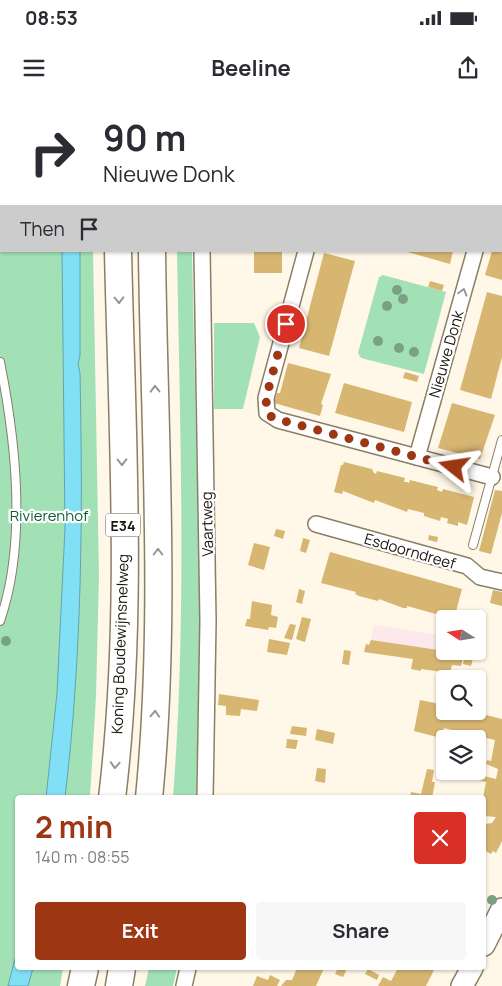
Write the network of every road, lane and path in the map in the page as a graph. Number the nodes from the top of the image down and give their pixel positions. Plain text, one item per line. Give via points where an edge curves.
1 (118, 252) edge
2 (152, 252) edge
3 (202, 252) edge
4 (306, 252) edge
5 (475, 252) edge
6 (0, 362) edge
7 (502, 440) edge
8 (417, 457) junction
9 (492, 477) junction
10 (316, 524) dead end
11 (473, 545) dead end
12 (502, 582) edge
13 (0, 621) edge
14 (112, 795) edge
15 (149, 795) edge
16 (206, 795) edge
17 (502, 909) edge
18 (486, 940) edge
19 (85, 970) edge
20 (122, 970) edge
21 (188, 970) edge
22 (471, 970) edge
23 (81, 986) edge
24 (118, 986) edge
25 (184, 986) edge
26 (462, 986) edge

1 -> 14 highway, Koning Boudewijnsnelweg / E34 via 122,639
15 -> 2 highway, E34 via 158,643 159,519
3 - 16 street, Vaartweg via 208,621
4 - 8 street via 266,398 267,413 278,420
8 -> 5 street, Nieuwe Donk
6 - 13 lane via 11,432 15,497 13,566
7 - 9 lane
8 - 9 street
9 - 11 lane
10 - 12 street, Esdoorndreef via 467,566 480,577
17 - 18 main road
19 - 23 highway
20 - 24 highway
21 - 25 street
22 - 26 main road

